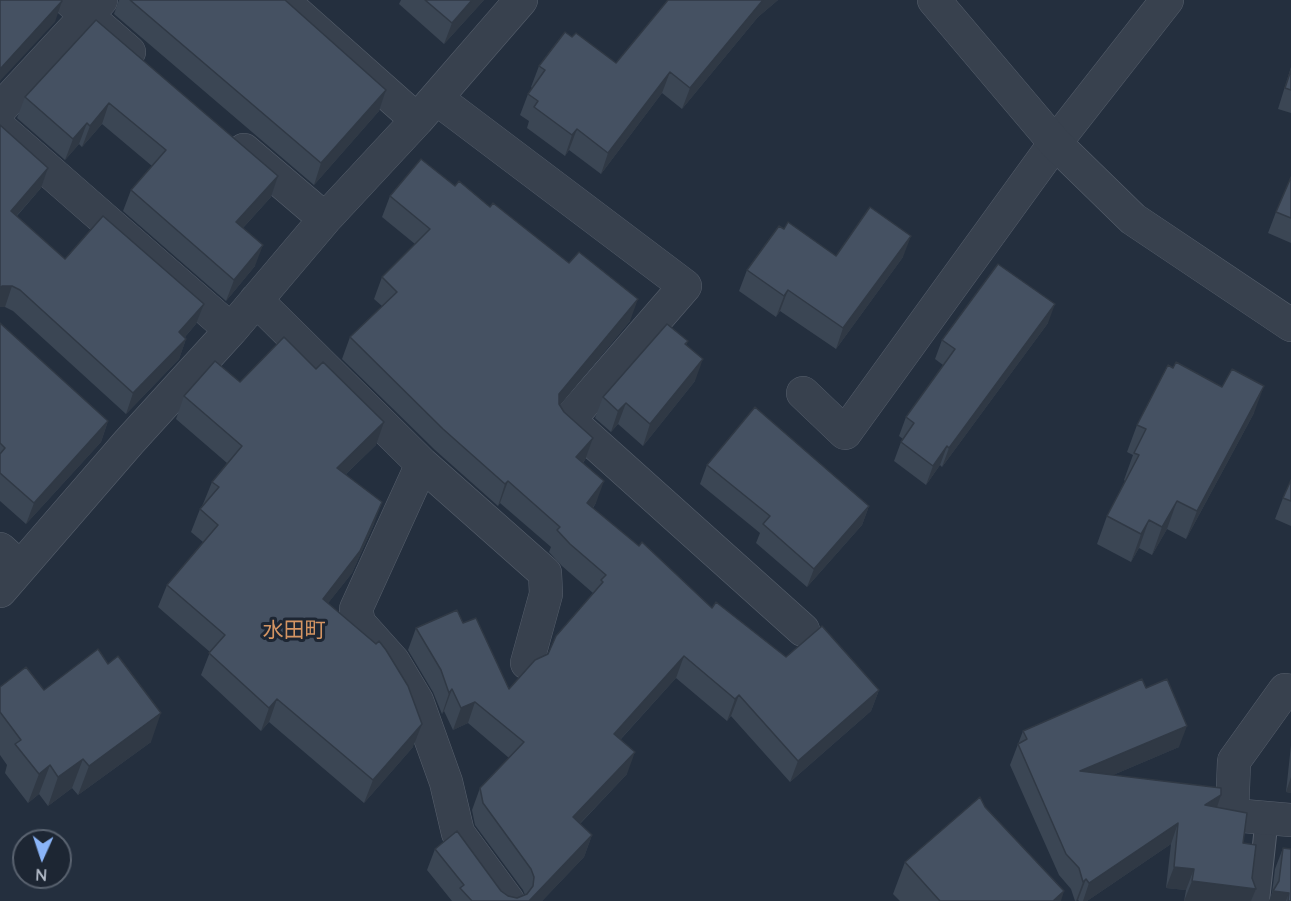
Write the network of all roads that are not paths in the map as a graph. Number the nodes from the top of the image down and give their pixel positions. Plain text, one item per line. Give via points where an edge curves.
1 (282, 0) edge
2 (934, 0) edge
3 (1167, 0) edge
4 (510, 4) edge
5 (86, 5) edge
6 (152, 71) edge
7 (0, 109) edge
8 (427, 109) junction
9 (0, 128) edge
10 (224, 133) edge
11 (1055, 143) junction
12 (324, 219) junction
13 (256, 300) junction
14 (1291, 325) edge
15 (231, 330) junction
16 (803, 393) dead end
17 (104, 418) edge
18 (129, 442) junction
19 (422, 464) junction
20 (7, 569) edge
21 (803, 630) dead end
22 (527, 663) dead end
23 (1291, 691) edge
24 (1279, 818) edge
25 (1259, 899) edge
26 (508, 901) edge

1 - 8 street
2 - 11 street
3 - 11 street
4 - 8 street
5 - 6 street
5 - 7 street
8 - 12 street
8 - 21 street via 685,286 569,420
9 - 15 street
10 - 12 street
11 - 14 street via 1133,219
11 - 16 street via 845,433
12 - 13 street
13 - 15 street
13 - 19 street
15 - 18 street
17 - 18 street
18 - 20 street
19 - 22 street via 545,573 546,594
19 - 26 street via 356,609 357,616 393,661 417,701 446,782 458,833
23 - 24 street via 1286,690 1234,761 1232,815
24 - 25 lane

